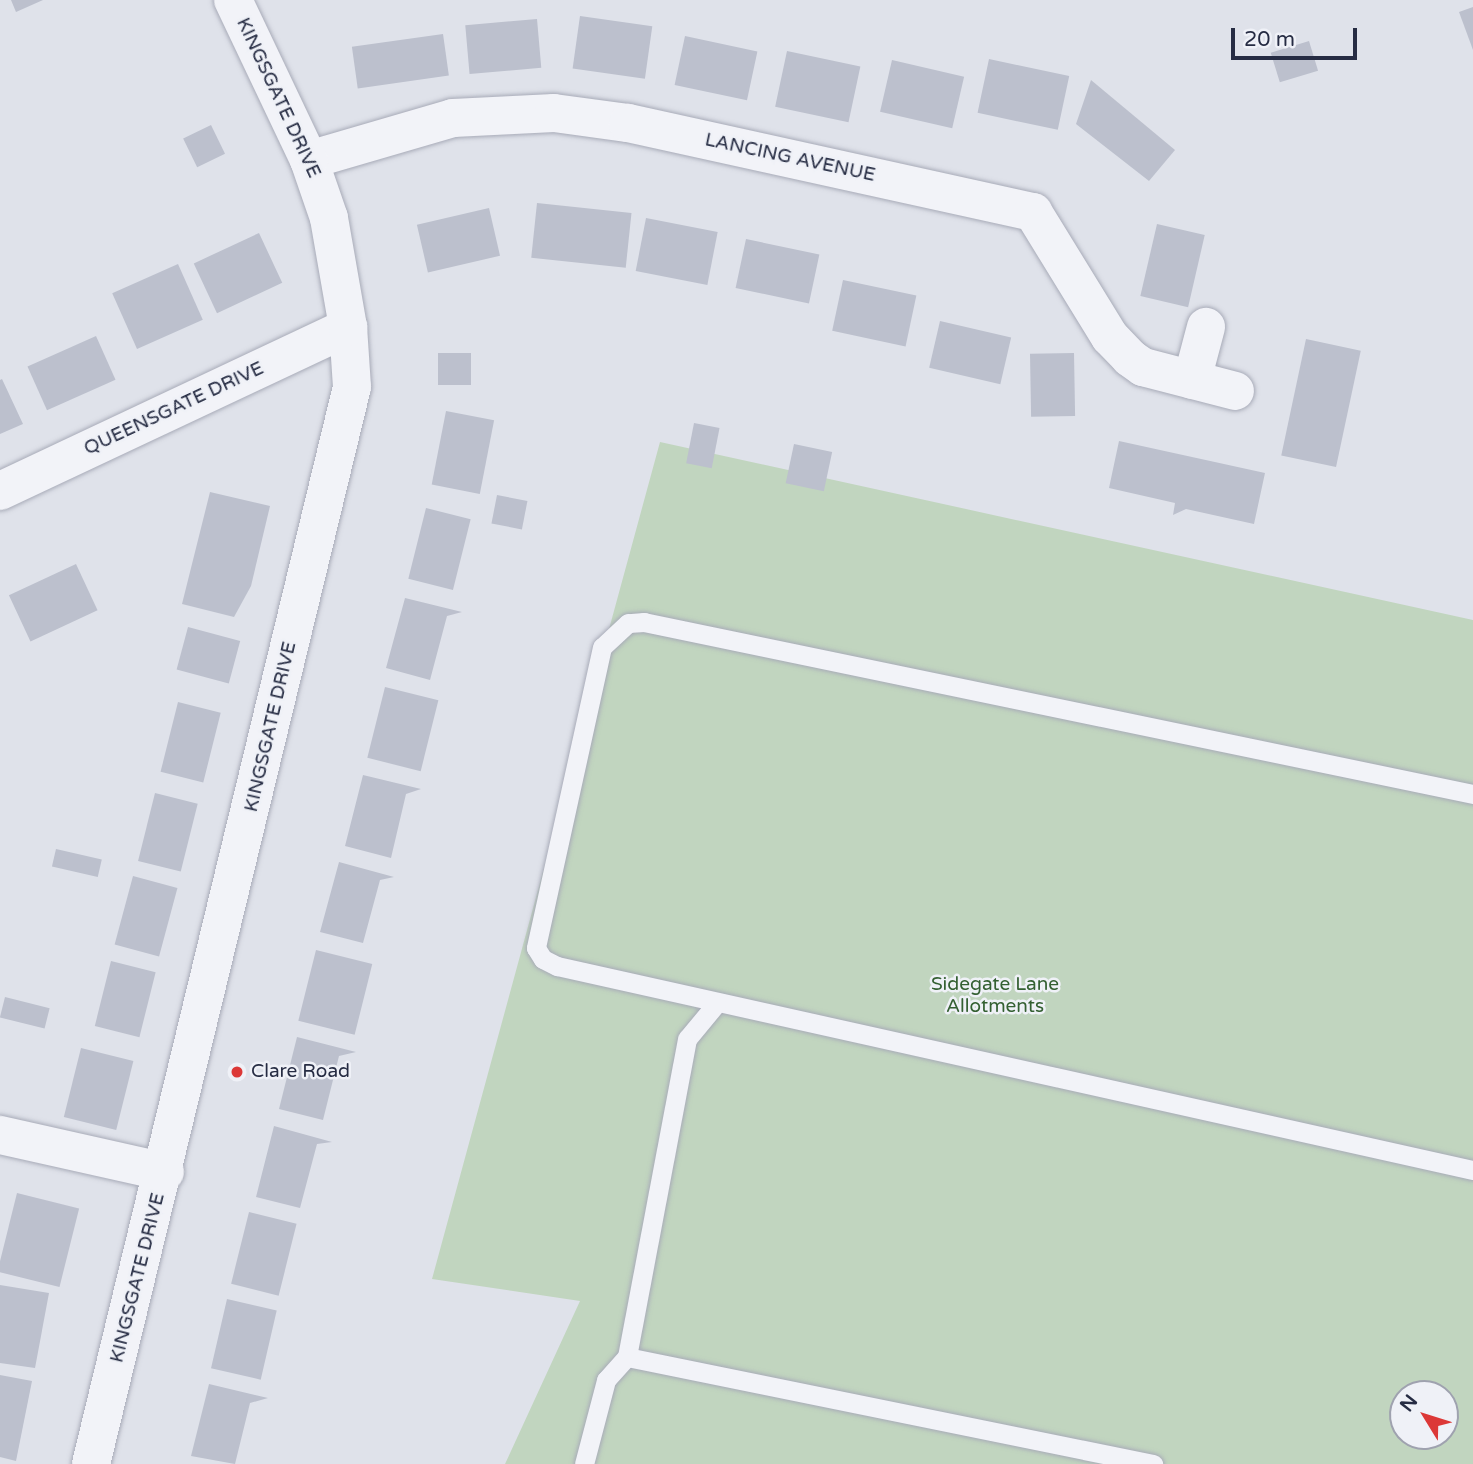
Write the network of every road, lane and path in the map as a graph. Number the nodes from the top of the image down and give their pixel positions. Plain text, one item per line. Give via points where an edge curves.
1 (233, 0) edge
2 (309, 160) junction
3 (348, 327) junction
4 (1206, 327) dead end
5 (1192, 380) junction
6 (1235, 390) dead end
7 (0, 491) edge
8 (1473, 794) edge
9 (716, 1004) junction
10 (0, 1135) edge
11 (1473, 1170) edge
12 (165, 1172) junction
13 (626, 1357) junction
14 (91, 1464) edge
15 (584, 1464) edge
16 (1153, 1464) edge

1 - 2 street, KINGSGATE DRIVE
2 - 3 street, KINGSGATE DRIVE via 329,218
2 - 5 street, LANCING AVENUE via 453,118 554,113 628,123 1033,212 1117,347 1143,367
3 - 7 street, QUEENSGATE DRIVE
3 - 12 street, KINGSGATE DRIVE via 352,387
4 - 5 street
5 - 6 street, LANCING AVENUE
8 - 9 lane via 644,622 628,623 602,647 536,948 557,967
9 - 11 lane
9 - 13 lane via 687,1039
10 - 12 street
12 - 14 street, KINGSGATE DRIVE
13 - 15 lane via 606,1380
13 - 16 lane

